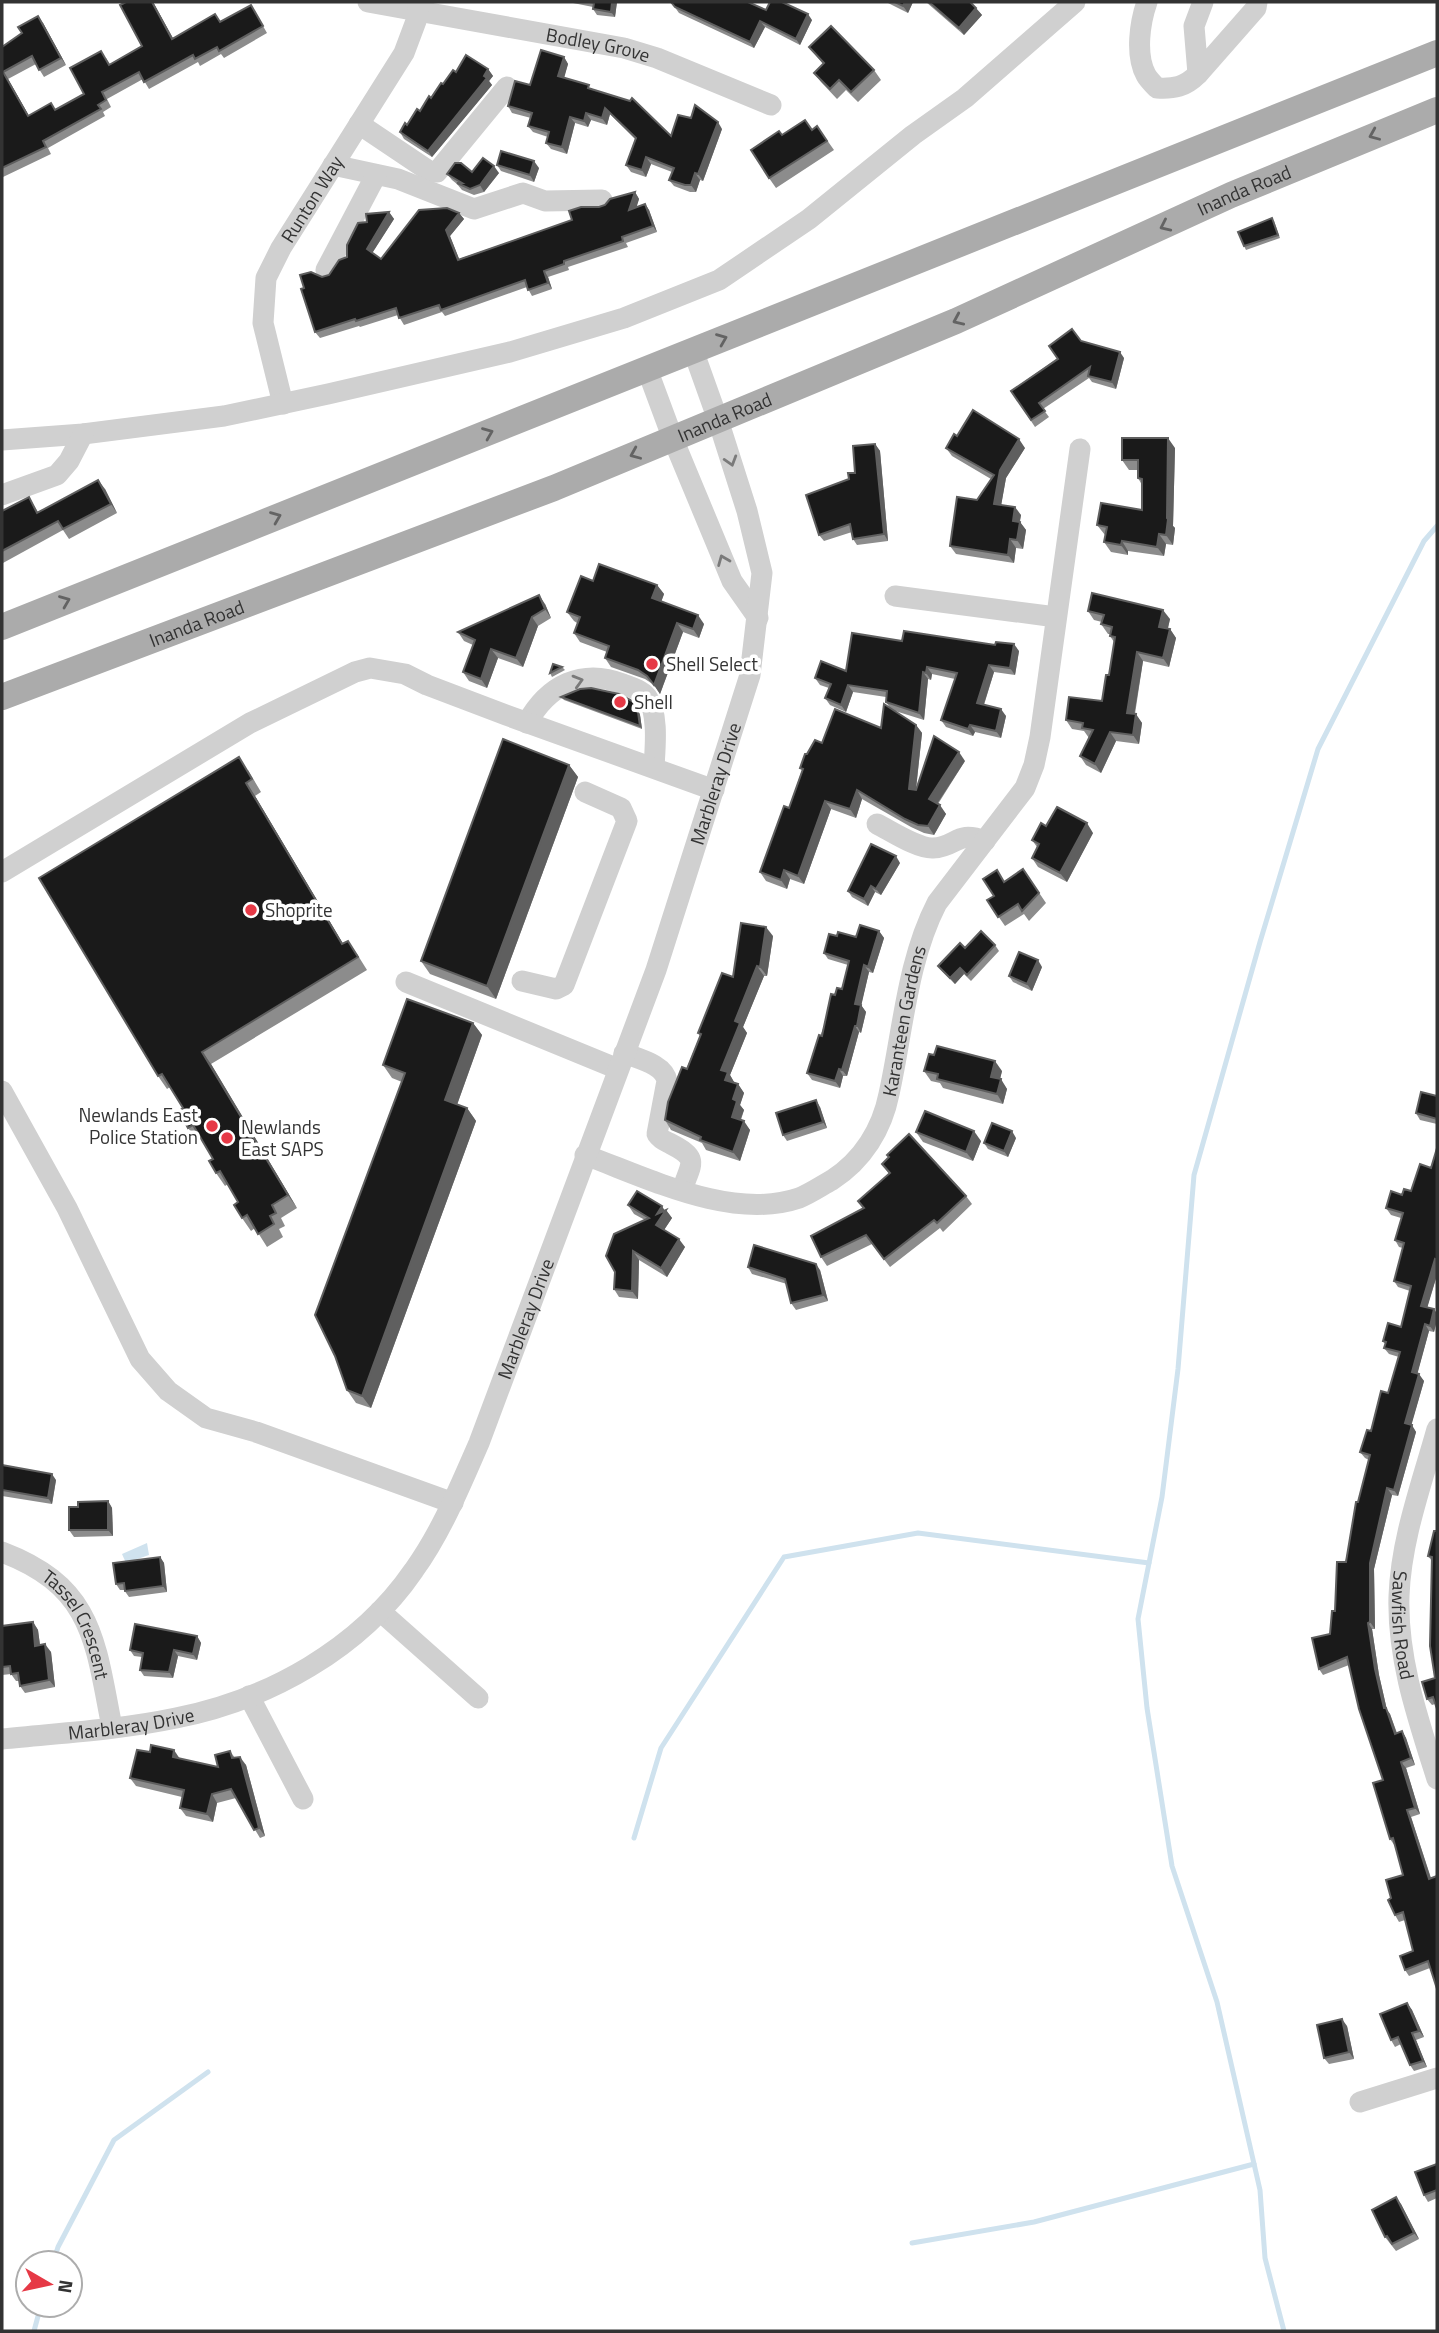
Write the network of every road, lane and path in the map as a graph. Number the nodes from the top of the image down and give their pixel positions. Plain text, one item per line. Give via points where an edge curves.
1 (368, 2) edge
2 (1075, 2) edge
3 (1147, 2) edge
4 (1203, 2) edge
5 (1257, 2) edge
6 (419, 6) edge
7 (1437, 53) edge
8 (1198, 74) junction
9 (507, 87) dead end
10 (771, 105) dead end
11 (1437, 110) edge
12 (359, 124) junction
13 (333, 165) junction
14 (376, 174) junction
15 (602, 200) dead end
16 (326, 270) dead end
17 (693, 350) junction
18 (647, 369) junction
19 (283, 404) junction
20 (719, 420) junction
21 (83, 433) junction
22 (673, 439) junction
23 (2, 440) edge
24 (1080, 449) dead end
25 (2, 495) edge
26 (895, 596) dead end
27 (1056, 617) junction
28 (758, 618) junction
29 (2, 627) edge
30 (2, 696) edge
31 (527, 723) junction
32 (654, 767) junction
33 (714, 790) junction
34 (585, 792) dead end
35 (877, 824) dead end
36 (985, 841) junction
37 (2, 872) edge
38 (522, 981) dead end
39 (406, 982) dead end
40 (621, 1061) junction
41 (2, 1091) edge
42 (585, 1155) junction
43 (682, 1190) junction
44 (1437, 1429) edge
45 (453, 1503) junction
46 (2, 1552) edge
47 (380, 1611) junction
48 (249, 1696) junction
49 (478, 1698) dead end
50 (111, 1727) junction
51 (2, 1739) edge
52 (1437, 1779) edge
53 (303, 1799) dead end
54 (1437, 2078) edge
55 (1360, 2102) dead end

1 - 6 street, Bodley Grove
2 - 19 street via 965,98 809,219 719,280 624,318 510,352
3 - 8 street via 1140,48 1145,73 1157,88 1175,89
4 - 8 street via 1194,26
5 - 8 street
6 - 10 street, Bodley Grove via 624,48
6 - 12 street, Runton Way via 404,53
17 -> 7 main road
9 - 12 street via 437,172
11 -> 20 main road, Inanda Road via 1231,195 956,321
12 - 13 street, Runton Way
13 - 14 street
13 - 19 street, Runton Way via 266,278 263,323
14 - 15 street via 474,209 523,193 545,201
14 - 16 street
17 - 18 main road
17 - 20 street, Marbleray Drive
18 - 22 street
29 -> 18 main road
19 - 21 street
20 - 22 main road, Inanda Road
20 -> 28 street, Marbleray Drive via 762,573
21 - 23 street
21 - 25 street via 58,475
28 -> 22 street via 732,581
22 -> 30 main road, Inanda Road
24 - 27 street, Karanteen Gardens
26 - 27 street
27 - 36 street, Karanteen Gardens via 1034,765 1025,788
28 - 33 street, Marbleray Drive via 750,675
31 - 32 street
31 -> 32 street via 536,706 573,681 596,676 614,680 648,698 656,737
31 - 37 street via 405,674 370,667 250,723
32 - 33 street
33 - 40 street, Marbleray Drive via 656,970
34 - 38 street via 621,808 627,821 564,985 556,989
35 - 36 street via 933,848 967,836
36 - 43 street, Karanteen Gardens via 937,903 927,925 884,1113 858,1158 814,1191 783,1202 737,1204
39 - 40 street
40 - 42 street, Marbleray Drive
40 - 43 street via 658,1068 666,1075 657,1134 691,1157
41 - 45 street via 68,1208 140,1359 168,1391 206,1418
42 - 43 street, Karanteen Gardens
42 - 45 street, Marbleray Drive
44 - 52 street, Sawfish Road via 1412,1518 1399,1597 1405,1670
45 - 47 street, Marbleray Drive via 413,1571
46 - 50 street, Tassel Crescent via 31,1565 66,1591 87,1620
47 - 48 street, Marbleray Drive via 305,1669
47 - 49 street
48 - 50 street, Marbleray Drive via 175,1718
48 - 53 street
50 - 51 street, Marbleray Drive
54 - 55 street

